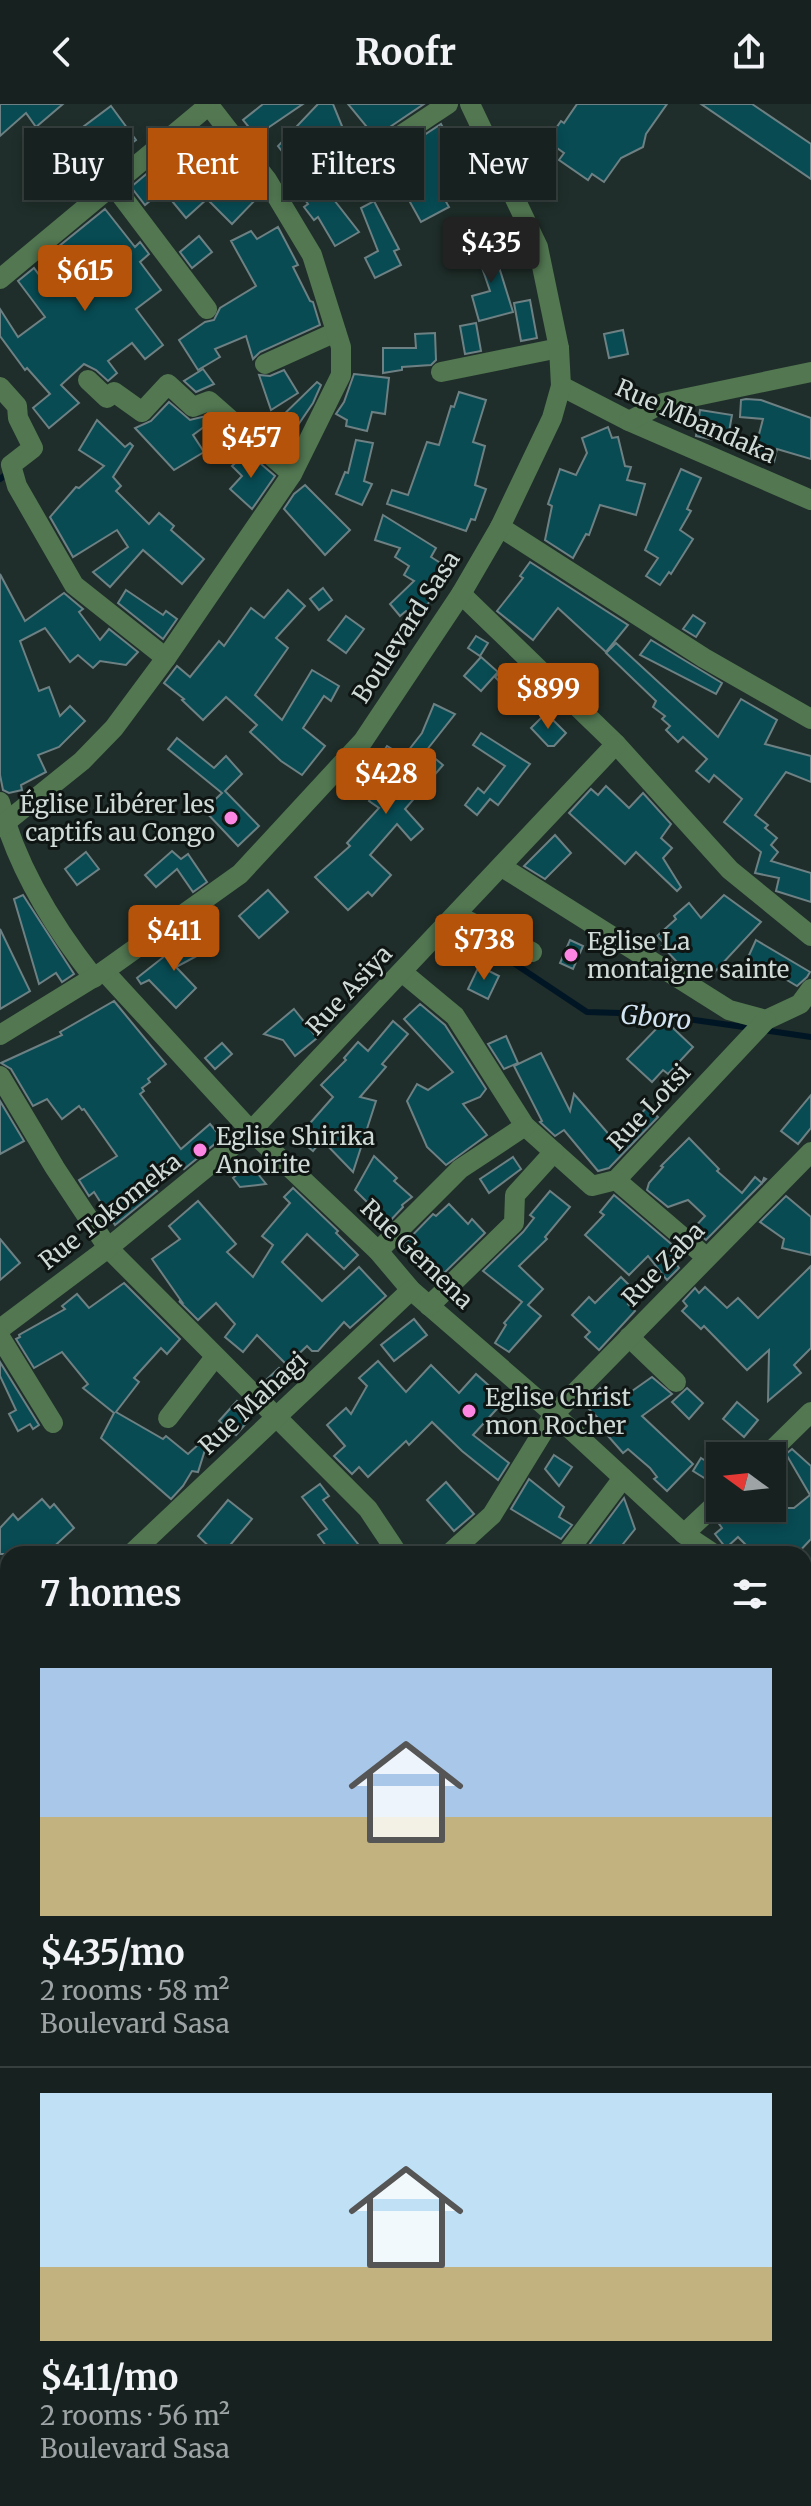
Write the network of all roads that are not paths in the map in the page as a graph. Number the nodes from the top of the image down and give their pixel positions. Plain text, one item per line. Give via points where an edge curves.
1 (209, 104) edge
2 (448, 104) edge
3 (470, 104) edge
4 (412, 128) edge
5 (132, 170) edge
6 (97, 200) edge
7 (125, 200) edge
8 (0, 279) edge
9 (207, 309) dead end
10 (336, 332) junction
11 (559, 348) junction
12 (265, 364) dead end
13 (441, 372) dead end
14 (811, 372) edge
15 (88, 380) dead end
16 (561, 386) junction
17 (0, 387) edge
18 (629, 421) junction
19 (292, 474) junction
20 (811, 500) edge
21 (500, 527) junction
22 (461, 594) junction
23 (166, 658) junction
24 (811, 719) edge
25 (616, 744) junction
26 (0, 802) edge
27 (3, 825) edge
28 (502, 867) junction
29 (456, 915) junction
30 (811, 936) edge
31 (532, 952) dead end
32 (402, 972) junction
33 (99, 974) junction
34 (811, 989) edge
35 (766, 1020) junction
36 (0, 1035) edge
37 (0, 1076) edge
38 (525, 1126) junction
39 (251, 1131) junction
40 (554, 1152) junction
41 (811, 1152) edge
42 (616, 1180) junction
43 (108, 1248) junction
44 (378, 1251) junction
45 (706, 1257) junction
46 (411, 1290) junction
47 (429, 1306) junction
48 (0, 1329) edge
49 (0, 1337) edge
50 (629, 1337) junction
51 (215, 1357) junction
52 (676, 1382) dead end
53 (811, 1412) edge
54 (554, 1414) junction
55 (168, 1418) dead end
56 (275, 1418) junction
57 (53, 1423) dead end
58 (780, 1442) edge
59 (623, 1478) junction
60 (706, 1513) edge
61 (684, 1534) junction
62 (139, 1546) edge
63 (393, 1546) edge
64 (458, 1546) edge
65 (572, 1546) edge
66 (700, 1546) edge

1 - 5 street
1 - 10 street via 267,180 312,255
2 - 4 street
3 - 11 street, Boulevard Sasa via 538,247
6 - 8 street
7 - 9 street
10 - 12 street
10 - 19 street via 341,375
11 - 13 street
11 - 16 street, Boulevard Sasa
14 - 18 street via 663,403
15 - 19 street via 107,398 114,392 142,412 168,384 193,407 209,401
16 - 18 street, Rue Mbandaka
16 - 21 street, Boulevard Sasa via 552,418
17 - 23 street via 17,406 33,448 11,465 17,486 74,585
18 - 20 street, Rue Mbandaka
19 - 23 street
21 - 22 street, Boulevard Sasa
21 - 24 street via 704,658
22 - 25 street
22 - 33 street, Boulevard Sasa via 363,741 240,874
23 - 27 street via 82,761
25 - 28 street, Rue Asiya
25 - 30 street via 730,870
26 - 27 street, Rue Gemena
27 - 33 street, Rue Gemena via 67,944
28 - 29 street, Rue Asiya
28 - 35 street via 729,1010
29 - 31 street
29 - 32 street, Rue Asiya
32 - 38 street, Rue Lotsi via 455,1016
32 - 39 street, Rue Asiya
33 - 36 street, Boulevard Sasa
33 - 39 street, Rue Gemena
34 - 35 street, Rue Lotsi via 800,1004
35 - 42 street, Rue Lotsi
37 - 43 street
38 - 40 street, Rue Lotsi
38 - 44 street via 460,1169
39 - 43 street, Rue Tokomeka
39 - 44 street, Rue Gemena
40 - 42 street, Rue Lotsi via 592,1186
40 - 47 street via 515,1195 514,1223
41 - 45 street, Rue Zaba
42 - 45 street
43 - 48 street, Rue Tokomeka
43 - 51 street
44 - 46 street, Rue Gemena
45 - 50 street, Rue Zaba
46 - 47 street, Rue Gemena
46 - 56 street, Rue Mahagi
47 - 54 street, Rue Gemena
49 - 57 street
50 - 52 street
50 - 54 street, Rue Zaba
51 - 55 street
51 - 56 street
53 - 58 street
54 - 59 street, Rue Gemena
54 - 64 street, Rue Zaba via 492,1515
56 - 62 street, Rue Mahagi
56 - 63 street via 368,1509
59 - 61 street, Rue Gemena
59 - 65 street
60 - 61 street
61 - 66 street, Rue Gemena

